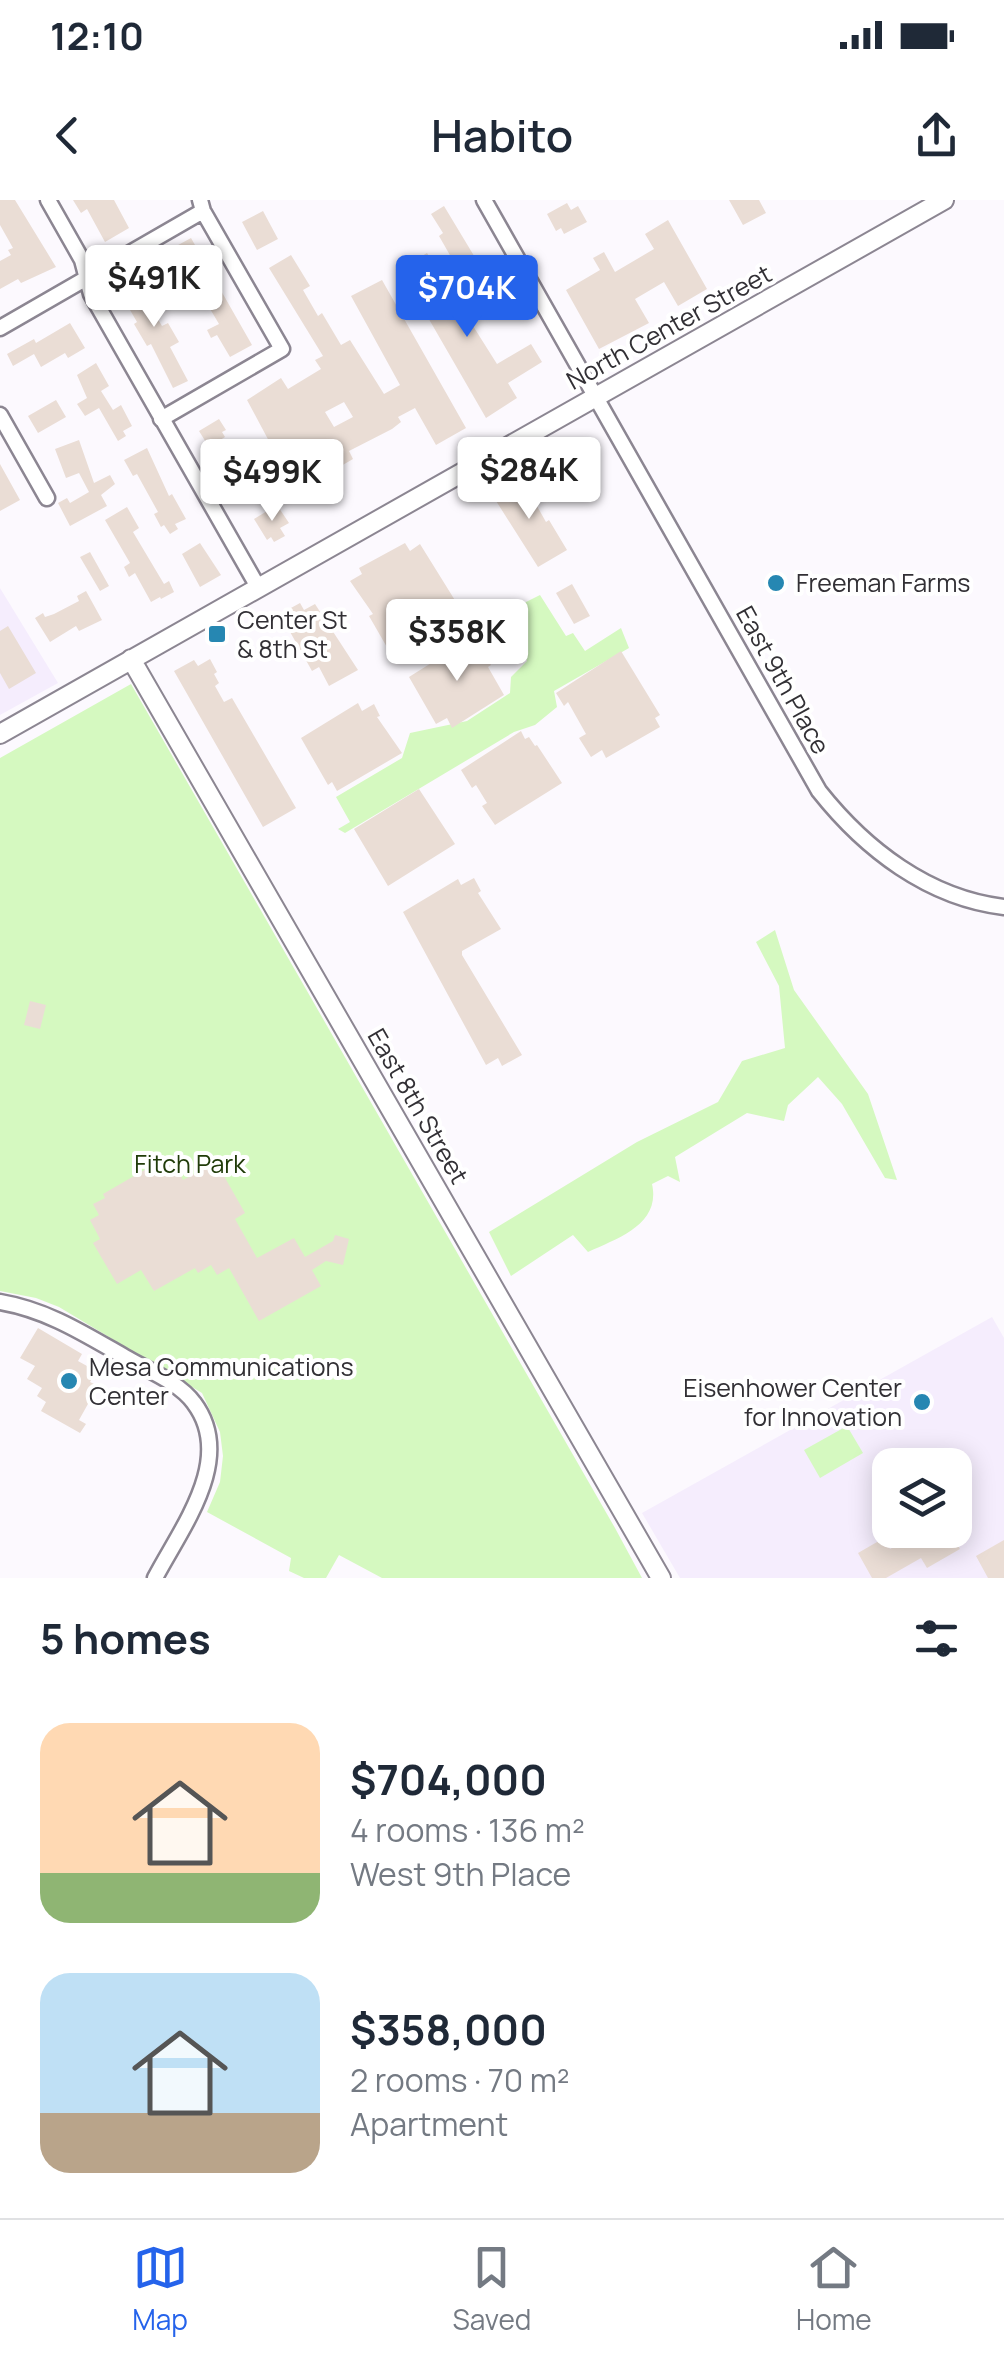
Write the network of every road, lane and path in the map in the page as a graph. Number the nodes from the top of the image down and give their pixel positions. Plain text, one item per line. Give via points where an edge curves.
1 (48, 200) edge
2 (484, 200) edge
3 (944, 200) edge
4 (201, 206) edge
5 (88, 278) junction
6 (0, 328) edge
7 (597, 396) junction
8 (0, 415) edge
9 (161, 418) junction
10 (47, 498) dead end
11 (258, 588) junction
12 (131, 659) junction
13 (0, 734) edge
14 (1004, 906) edge
15 (0, 1302) edge
16 (155, 1578) edge
17 (660, 1578) edge

1 - 5 street
2 - 7 street, East 9th Place
3 - 7 street, North Center Street
4 - 5 street
4 - 9 street via 282,349
5 - 6 street
5 - 9 street
7 - 11 street, North Center Street
7 - 14 street, East 9th Place via 819,791 877,853 979,904
8 - 10 street
9 - 11 street
11 - 12 street, North Center Street
12 - 13 street, North Center Street
12 - 17 street, East 8th Street
15 - 16 street via 56,1317 193,1400 208,1433 209,1467

